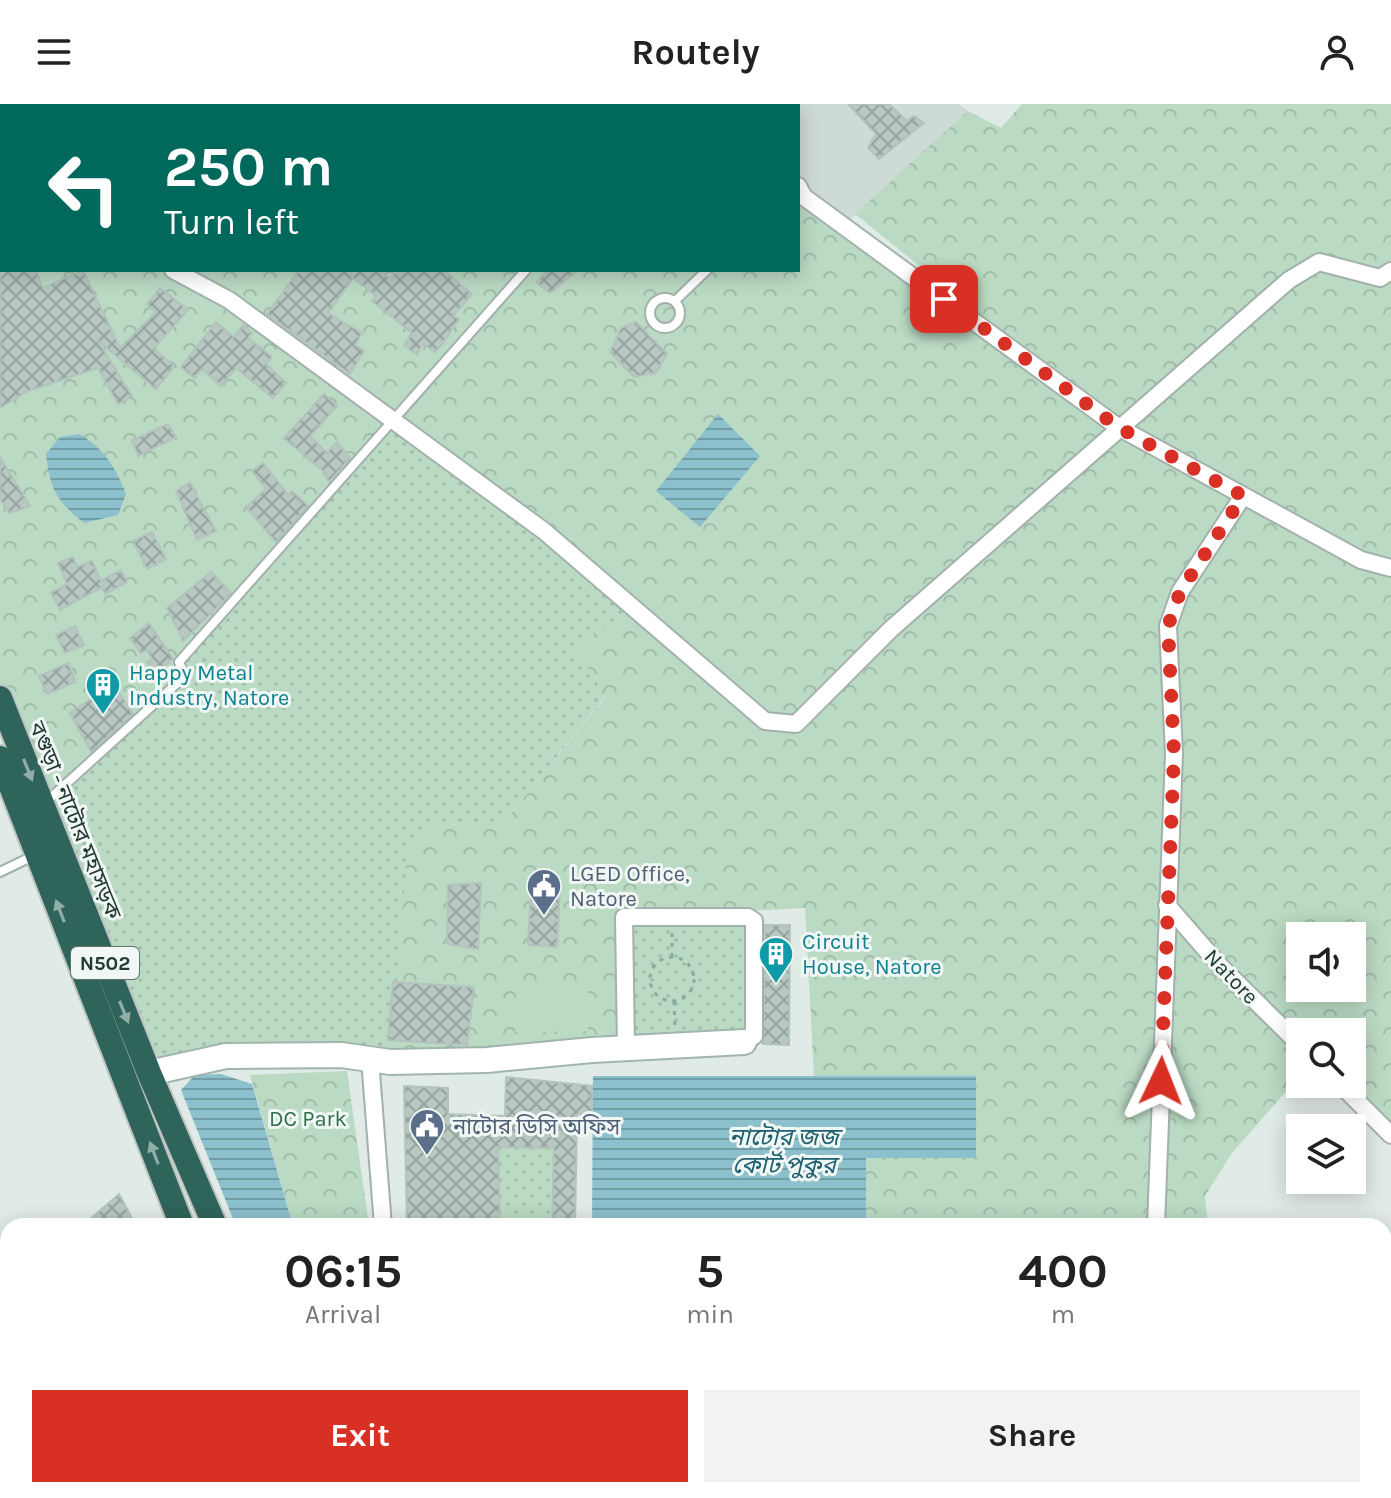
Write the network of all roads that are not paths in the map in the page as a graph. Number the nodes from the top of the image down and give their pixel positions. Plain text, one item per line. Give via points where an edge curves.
1 (800, 190) edge
2 (1391, 271) edge
3 (177, 272) edge
4 (524, 272) edge
5 (705, 272) edge
6 (675, 301) dead end
7 (392, 421) junction
8 (1118, 427) junction
9 (1243, 496) junction
10 (1391, 568) edge
11 (0, 698) edge
12 (6, 736) edge
13 (0, 758) edge
14 (42, 806) junction
15 (37, 854) junction
16 (0, 872) edge
17 (1167, 905) junction
18 (1286, 1031) edge
19 (744, 1042) joint
20 (626, 1048) junction
21 (370, 1059) junction
22 (123, 1073) junction
23 (149, 1073) junction
24 (1354, 1098) edge
25 (1391, 1135) edge
26 (179, 1218) edge
27 (212, 1218) edge
28 (382, 1218) edge
29 (1156, 1218) edge

1 - 8 street
2 - 8 street via 1380,278 1319,262 1289,280
3 - 7 street via 229,300
4 - 7 lane
5 - 6 lane
7 - 8 street via 544,531 765,721 796,724 891,629
7 - 14 lane via 179,662 185,676
8 - 9 street
9 - 10 street via 1361,560
9 - 17 street via 1180,592 1168,626 1174,754
11 - 12 highway, বগুড়া - নাটোর মহাসড়ক / N502
12 -> 14 highway, বগুড়া - নাটোর মহাসড়ক / N502
13 - 15 highway, N502
14 -> 23 highway, বগুড়া - নাটোর মহাসড়ক / N502
15 - 16 lane
22 -> 15 highway, N502
17 - 18 street, Natore
17 - 29 street
19 - 20 street
19 - 20 street via 754,1036 754,921 624,917
20 - 21 street via 487,1060
21 - 23 street via 226,1056
21 - 28 street
22 - 23 highway
26 -> 22 highway, N502
23 - 27 highway, বগুড়া - নাটোর মহাসড়ক / N502
24 - 25 street

